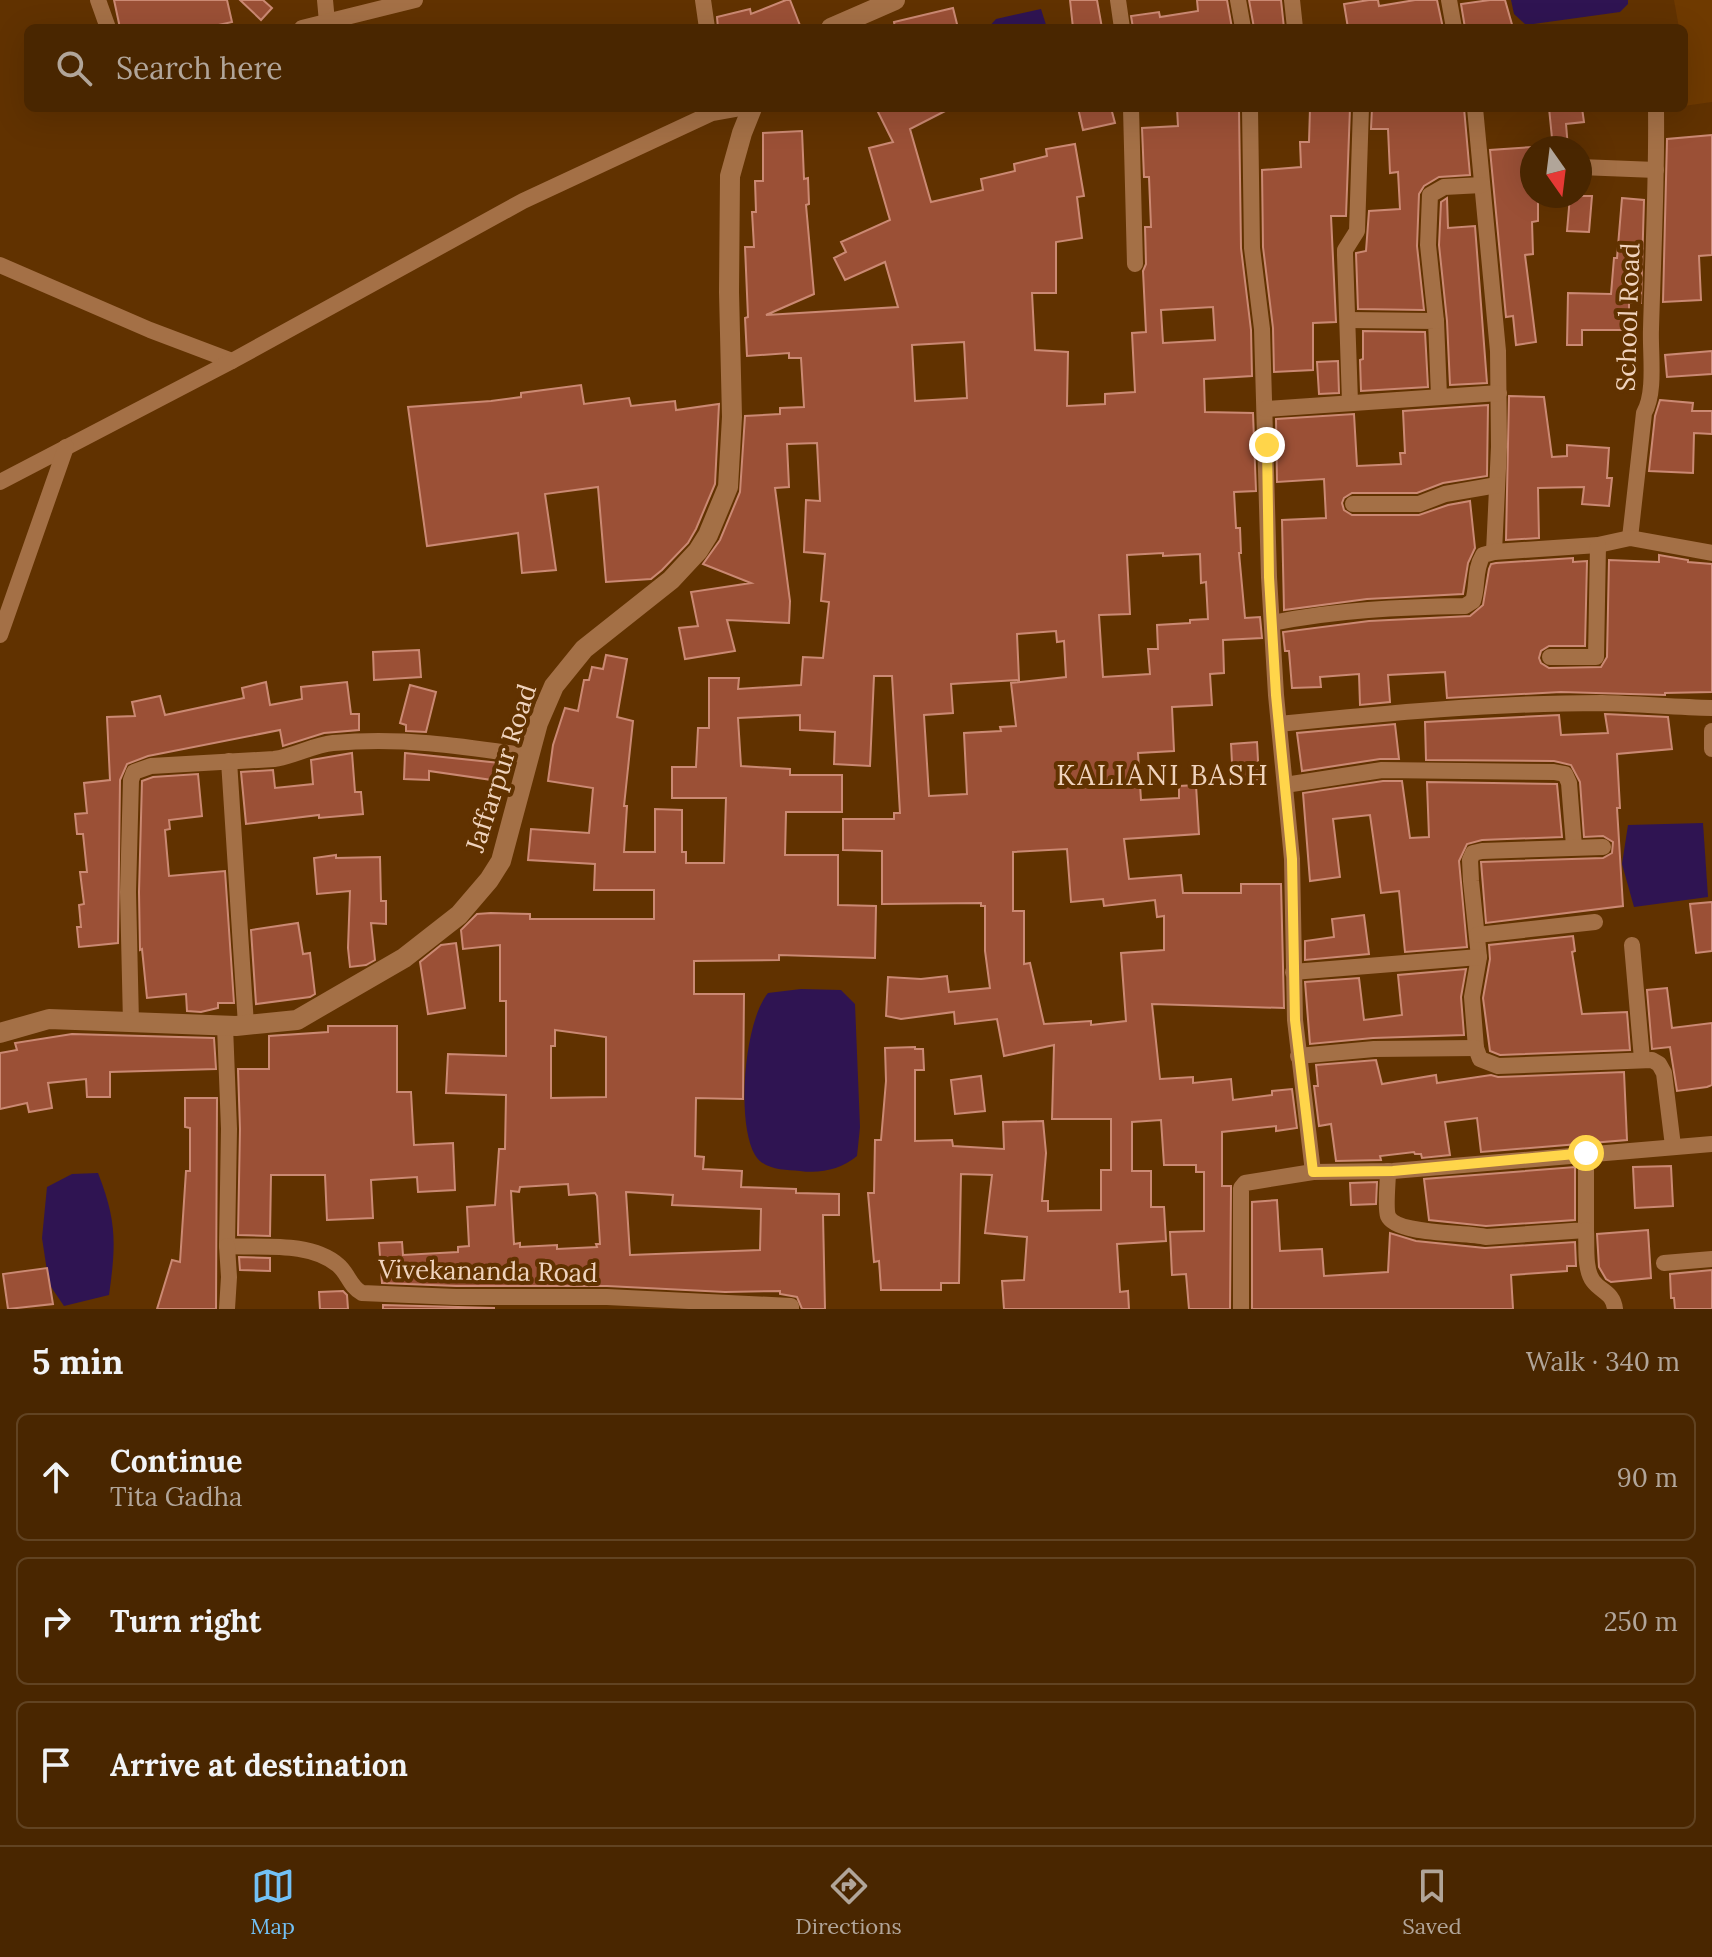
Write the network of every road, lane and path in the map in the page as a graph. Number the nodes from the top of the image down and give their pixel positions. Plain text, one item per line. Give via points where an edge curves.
1 (98, 0) edge
2 (325, 0) edge
3 (415, 0) edge
4 (703, 0) edge
5 (895, 0) edge
6 (1118, 0) edge
7 (1238, 0) edge
8 (1292, 0) edge
9 (1449, 0) edge
10 (327, 22) junction
11 (107, 24) edge
12 (319, 24) edge
13 (706, 24) edge
14 (840, 24) edge
15 (1121, 24) edge
16 (1242, 24) edge
17 (1295, 24) edge
18 (1453, 24) edge
19 (708, 112) edge
20 (750, 112) edge
21 (1131, 112) edge
22 (1250, 112) edge
23 (1361, 112) edge
24 (1475, 112) edge
25 (1656, 112) edge
26 (1592, 167) edge
27 (1656, 170) junction
28 (1482, 185) junction
29 (1135, 264) dead end
30 (0, 265) edge
31 (1348, 320) junction
32 (1436, 321) junction
33 (232, 361) junction
34 (1499, 393) junction
35 (1439, 396) junction
36 (1350, 402) junction
37 (1265, 409) junction
38 (66, 447) junction
39 (0, 482) edge
40 (1497, 485) junction
41 (1353, 504) dead end
42 (1630, 538) junction
43 (1598, 545) junction
44 (1494, 552) junction
45 (1712, 553) edge
46 (1272, 623) junction
47 (0, 635) edge
48 (1550, 657) dead end
49 (1712, 708) edge
50 (1279, 724) junction
51 (1712, 731) edge
52 (1712, 749) edge
53 (529, 756) junction
54 (229, 761) junction
55 (1285, 785) junction
56 (1574, 846) junction
57 (1603, 847) dead end
58 (1595, 922) dead end
59 (1477, 935) junction
60 (1632, 945) dead end
61 (1479, 957) junction
62 (1293, 972) junction
63 (131, 1023) junction
64 (235, 1026) junction
65 (0, 1033) edge
66 (1476, 1048) junction
67 (1298, 1056) junction
68 (1642, 1059) junction
69 (1712, 1144) edge
70 (1673, 1146) junction
71 (1586, 1153) junction
72 (1388, 1171) junction
73 (1313, 1172) junction
74 (1586, 1230) junction
75 (227, 1246) junction
76 (1712, 1259) edge
77 (1664, 1263) dead end
78 (559, 1304) edge
79 (227, 1309) edge
80 (791, 1309) edge
81 (1241, 1309) edge
82 (1615, 1309) edge

1 - 11 street
2 - 10 street
3 - 10 street
4 - 13 street
5 - 14 street
6 - 15 street
7 - 16 street
8 - 17 street
9 - 18 street
10 - 12 street
19 - 33 street via 523,201
20 - 53 street, Jaffarpur Road via 730,176 728,487 698,551 671,580 584,649 554,686
21 - 29 street
22 - 37 street via 1252,248
23 - 31 street via 1357,231 1345,250
24 - 28 street
25 - 27 street, School Road
26 - 27 street
27 - 42 street, School Road via 1651,401 1644,413
28 - 32 street via 1444,187 1430,195 1428,245
28 - 34 street
30 - 33 street
31 - 32 street
31 - 36 street
32 - 35 street
33 - 38 street
34 - 35 street
34 - 40 street
35 - 36 street
36 - 37 street
37 - 46 street
38 - 39 street
38 - 47 street
40 - 41 street via 1419,504
40 - 44 street
42 - 43 street
42 - 45 street
43 - 44 street
43 - 48 street via 1596,657
44 - 46 street via 1483,555 1477,566 1473,601 1465,606
46 - 50 street
49 - 50 street via 1602,703 1373,713
50 - 55 street
51 - 52 street
53 - 54 street via 395,739 330,743 290,756
53 - 64 street, Jaffarpur Road via 501,861 459,915 404,958 297,1020
54 - 63 street via 151,766 132,775
54 - 64 street
55 - 56 street via 1382,770 1565,774
55 - 62 street
56 - 57 street
56 - 59 street via 1473,853
58 - 59 street
59 - 61 street
60 - 68 street
61 - 62 street
61 - 66 street via 1472,997
62 - 67 street
63 - 64 street, Jaffarpur Road
63 - 65 street, Jaffarpur Road via 49,1019
64 - 75 street
66 - 67 street
66 - 68 street via 1480,1059 1498,1066
67 - 73 street
68 - 70 street via 1659,1064 1664,1073
69 - 70 street
70 - 71 street
71 - 72 street
71 - 74 street
72 - 73 street
72 - 74 street via 1388,1216 1408,1230 1486,1237
73 - 81 street via 1242,1185
74 - 82 street via 1589,1273 1611,1295
75 - 78 street, Vivekananda Road via 310,1250 338,1264 362,1293
75 - 79 street
76 - 77 street
78 - 80 street, Vivekananda Road via 607,1297

